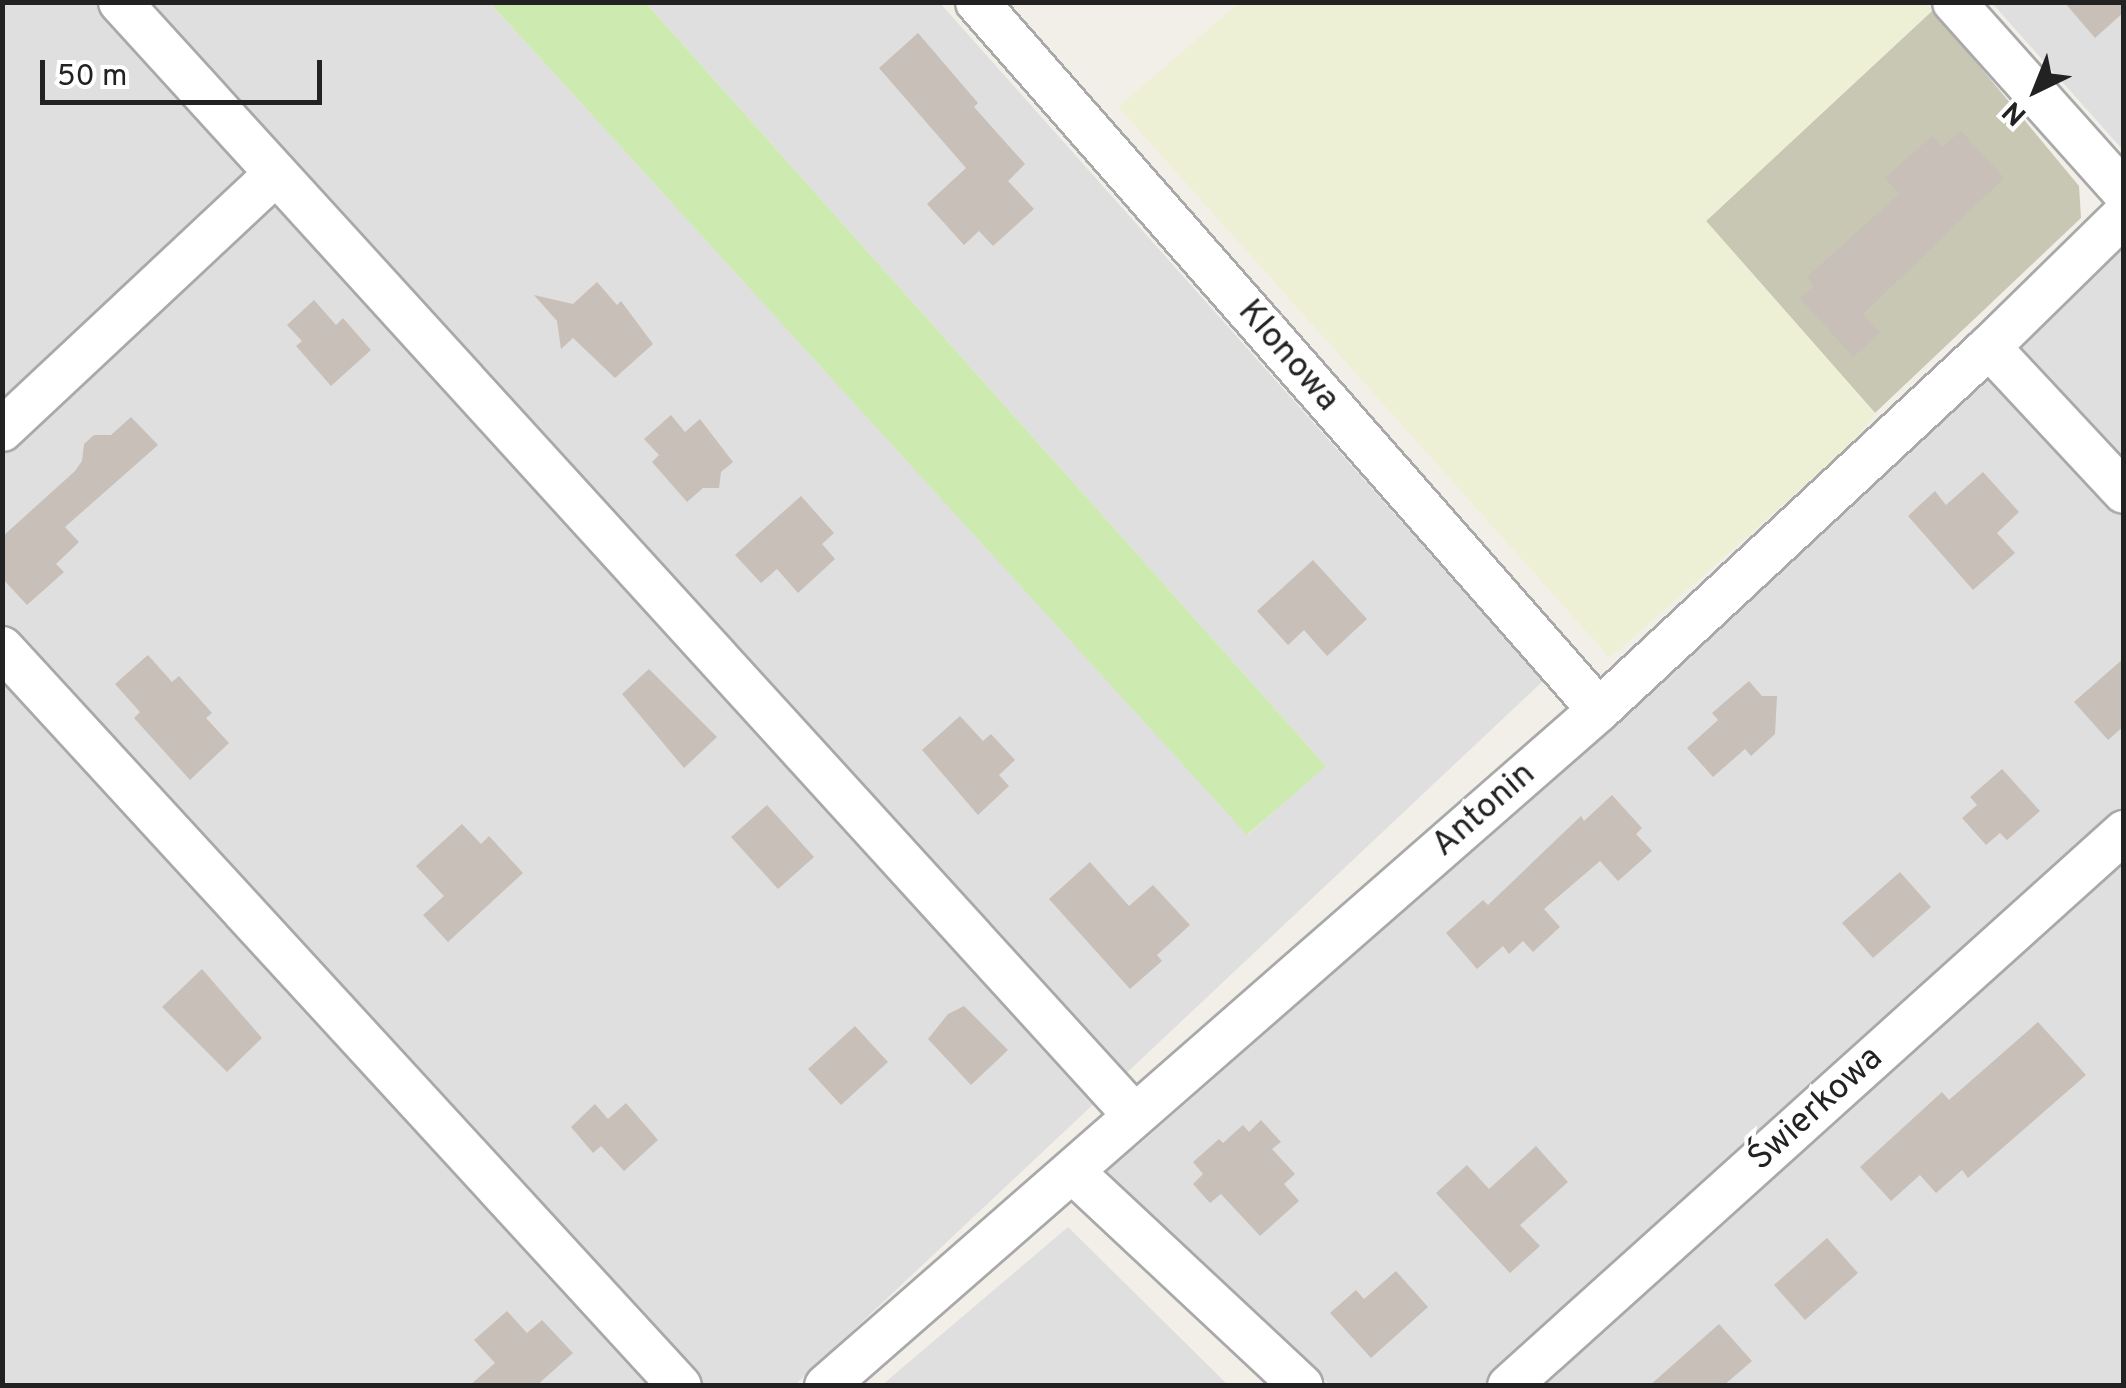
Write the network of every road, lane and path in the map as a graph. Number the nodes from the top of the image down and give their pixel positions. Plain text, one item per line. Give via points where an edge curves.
1 (120, 2) edge
2 (977, 2) edge
3 (1954, 2) edge
4 (276, 174) junction
5 (2124, 192) edge
6 (2124, 215) edge
7 (1989, 347) junction
8 (2, 430) edge
9 (2124, 492) edge
10 (2, 648) edge
11 (1599, 710) junction
12 (2124, 832) edge
13 (1134, 1115) junction
14 (1073, 1172) junction
15 (680, 1386) edge
16 (826, 1386) edge
17 (1302, 1386) edge
18 (1509, 1386) edge

1 - 4 street
2 - 11 street, Klonowa
3 - 5 street
4 - 8 street
4 - 13 street
6 - 7 street, Antonin
7 - 9 street
7 - 11 street, Antonin
10 - 15 street
11 - 13 street, Antonin
12 - 18 street, Świerkowa
13 - 14 street, Antonin
14 - 16 street, Antonin
14 - 17 street

